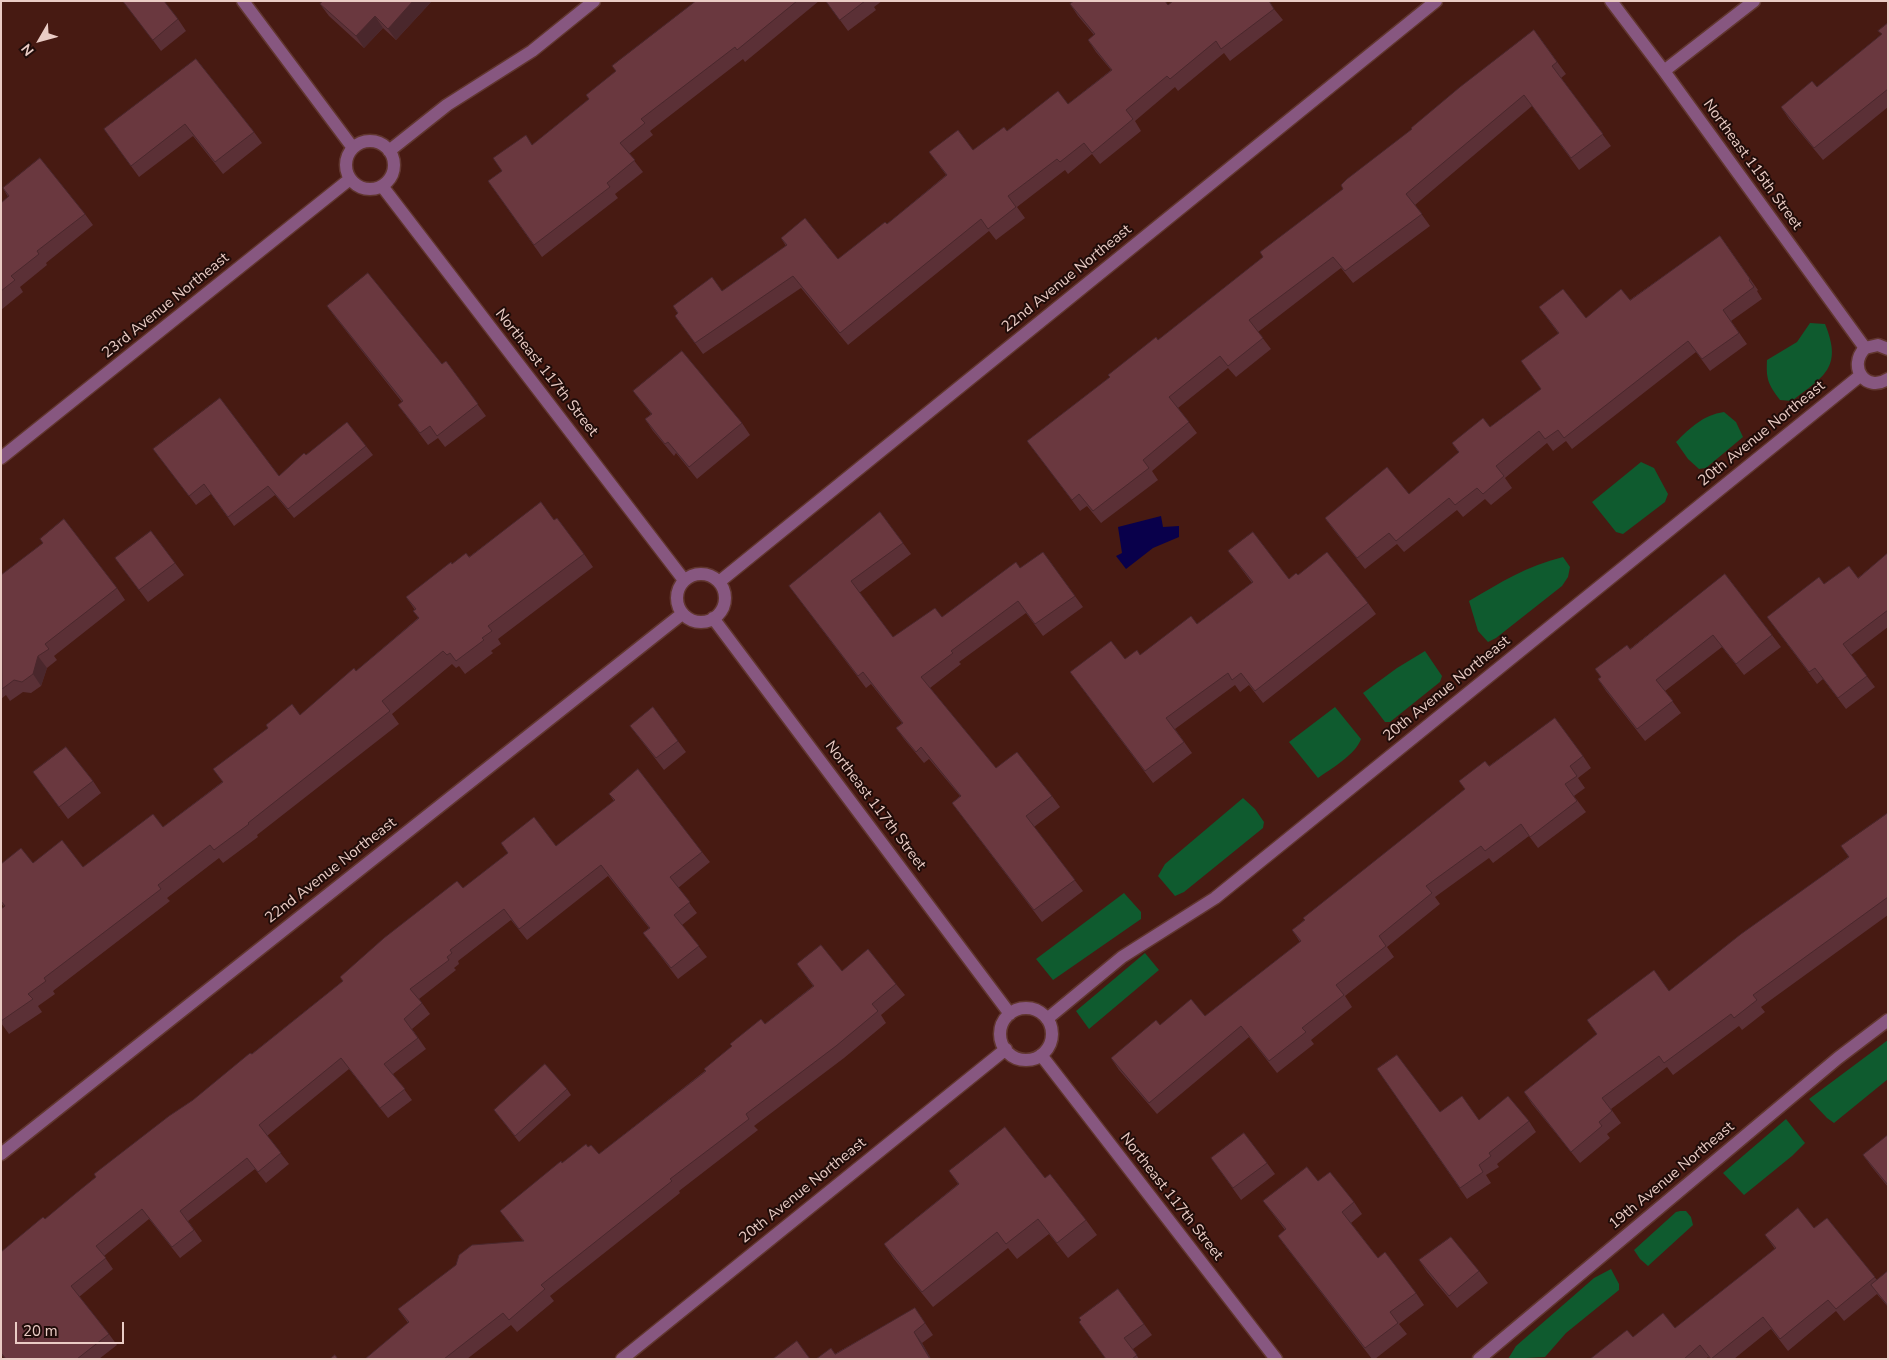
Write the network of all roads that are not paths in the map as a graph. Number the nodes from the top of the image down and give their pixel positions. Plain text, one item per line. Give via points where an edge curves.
1 (243, 1) edge
2 (594, 1) edge
3 (1436, 1) edge
4 (1610, 1) edge
5 (1754, 1) edge
6 (1664, 71) junction
7 (353, 148) junction
8 (389, 151) junction
9 (350, 179) junction
10 (382, 186) junction
11 (1865, 348) junction
12 (1888, 349) edge
13 (1861, 375) junction
14 (1888, 379) edge
15 (1, 458) edge
16 (684, 580) junction
17 (719, 582) junction
18 (682, 614) junction
19 (714, 618) junction
20 (1010, 1014) junction
21 (1047, 1019) junction
22 (1888, 1020) edge
23 (1006, 1049) junction
24 (1041, 1055) junction
25 (1, 1154) edge
26 (622, 1359) edge
27 (1276, 1359) edge
28 (1479, 1359) edge

1 - 7 street
2 - 8 street via 532,52 447,105
3 - 17 street, 22nd Avenue Northeast
4 - 6 street, Northeast 115th Street
5 - 6 street
6 - 11 street, Northeast 115th Street
7 - 8 street via 359,143 374,142
7 - 9 street via 346,161
8 - 10 street via 392,174
9 - 10 street via 365,189
9 - 15 street, 23rd Avenue Northeast
10 - 16 street, Northeast 117th Street
11 - 12 street via 1878,345
11 - 13 street via 1857,365
13 - 14 street via 1874,383
13 - 21 street, 20th Avenue Northeast via 1214,898 1122,957
16 - 17 street via 694,574 703,574
16 - 18 street via 676,599
17 - 19 street via 725,601
18 - 19 street via 696,622
18 - 25 street, 22nd Avenue Northeast
19 - 20 street, Northeast 117th Street
20 - 21 street via 1021,1008 1030,1008 1038,1010
20 - 23 street via 1000,1034
21 - 24 street via 1052,1038
22 - 28 street, 19th Avenue Northeast via 1838,1058
23 - 24 street via 1013,1057 1022,1060
23 - 26 street, 20th Avenue Northeast
24 - 27 street, Northeast 117th Street

